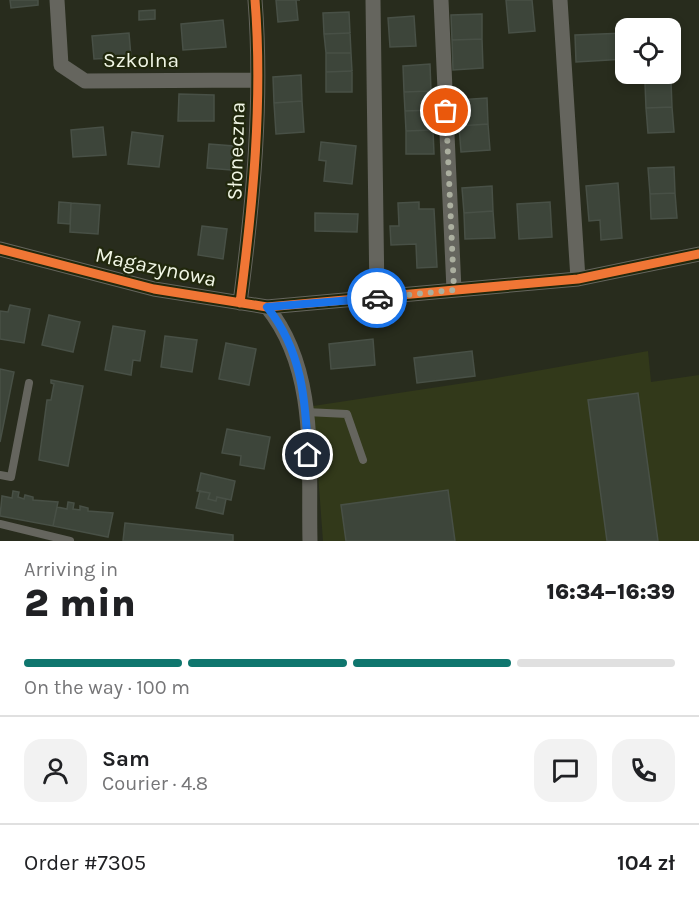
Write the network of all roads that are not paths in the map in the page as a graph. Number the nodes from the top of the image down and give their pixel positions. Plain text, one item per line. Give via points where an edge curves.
1 (57, 0) edge
2 (255, 0) edge
3 (373, 0) edge
4 (441, 0) edge
5 (560, 0) edge
6 (256, 81) junction
7 (0, 249) edge
8 (699, 254) edge
9 (578, 279) junction
10 (454, 290) junction
11 (376, 298) junction
12 (240, 303) junction
13 (267, 307) junction
14 (28, 383) dead end
15 (306, 412) junction
16 (363, 460) dead end
17 (0, 475) edge
18 (0, 524) edge
19 (70, 541) edge
20 (310, 541) edge

1 - 6 street, Szkolna via 61,65 85,81
2 - 6 street, Słoneczna
3 - 11 street
4 - 10 street
5 - 9 street
6 - 12 street, Słoneczna via 253,201
7 - 12 street, Magazynowa via 154,289
8 - 9 street, Magazynowa
9 - 10 street, Magazynowa
10 - 11 street, Magazynowa
11 - 13 street, Magazynowa
12 - 13 street, Magazynowa
13 - 15 street via 281,324 298,367
14 - 17 lane via 11,477
15 - 16 lane via 347,414
15 - 20 street
18 - 19 lane

